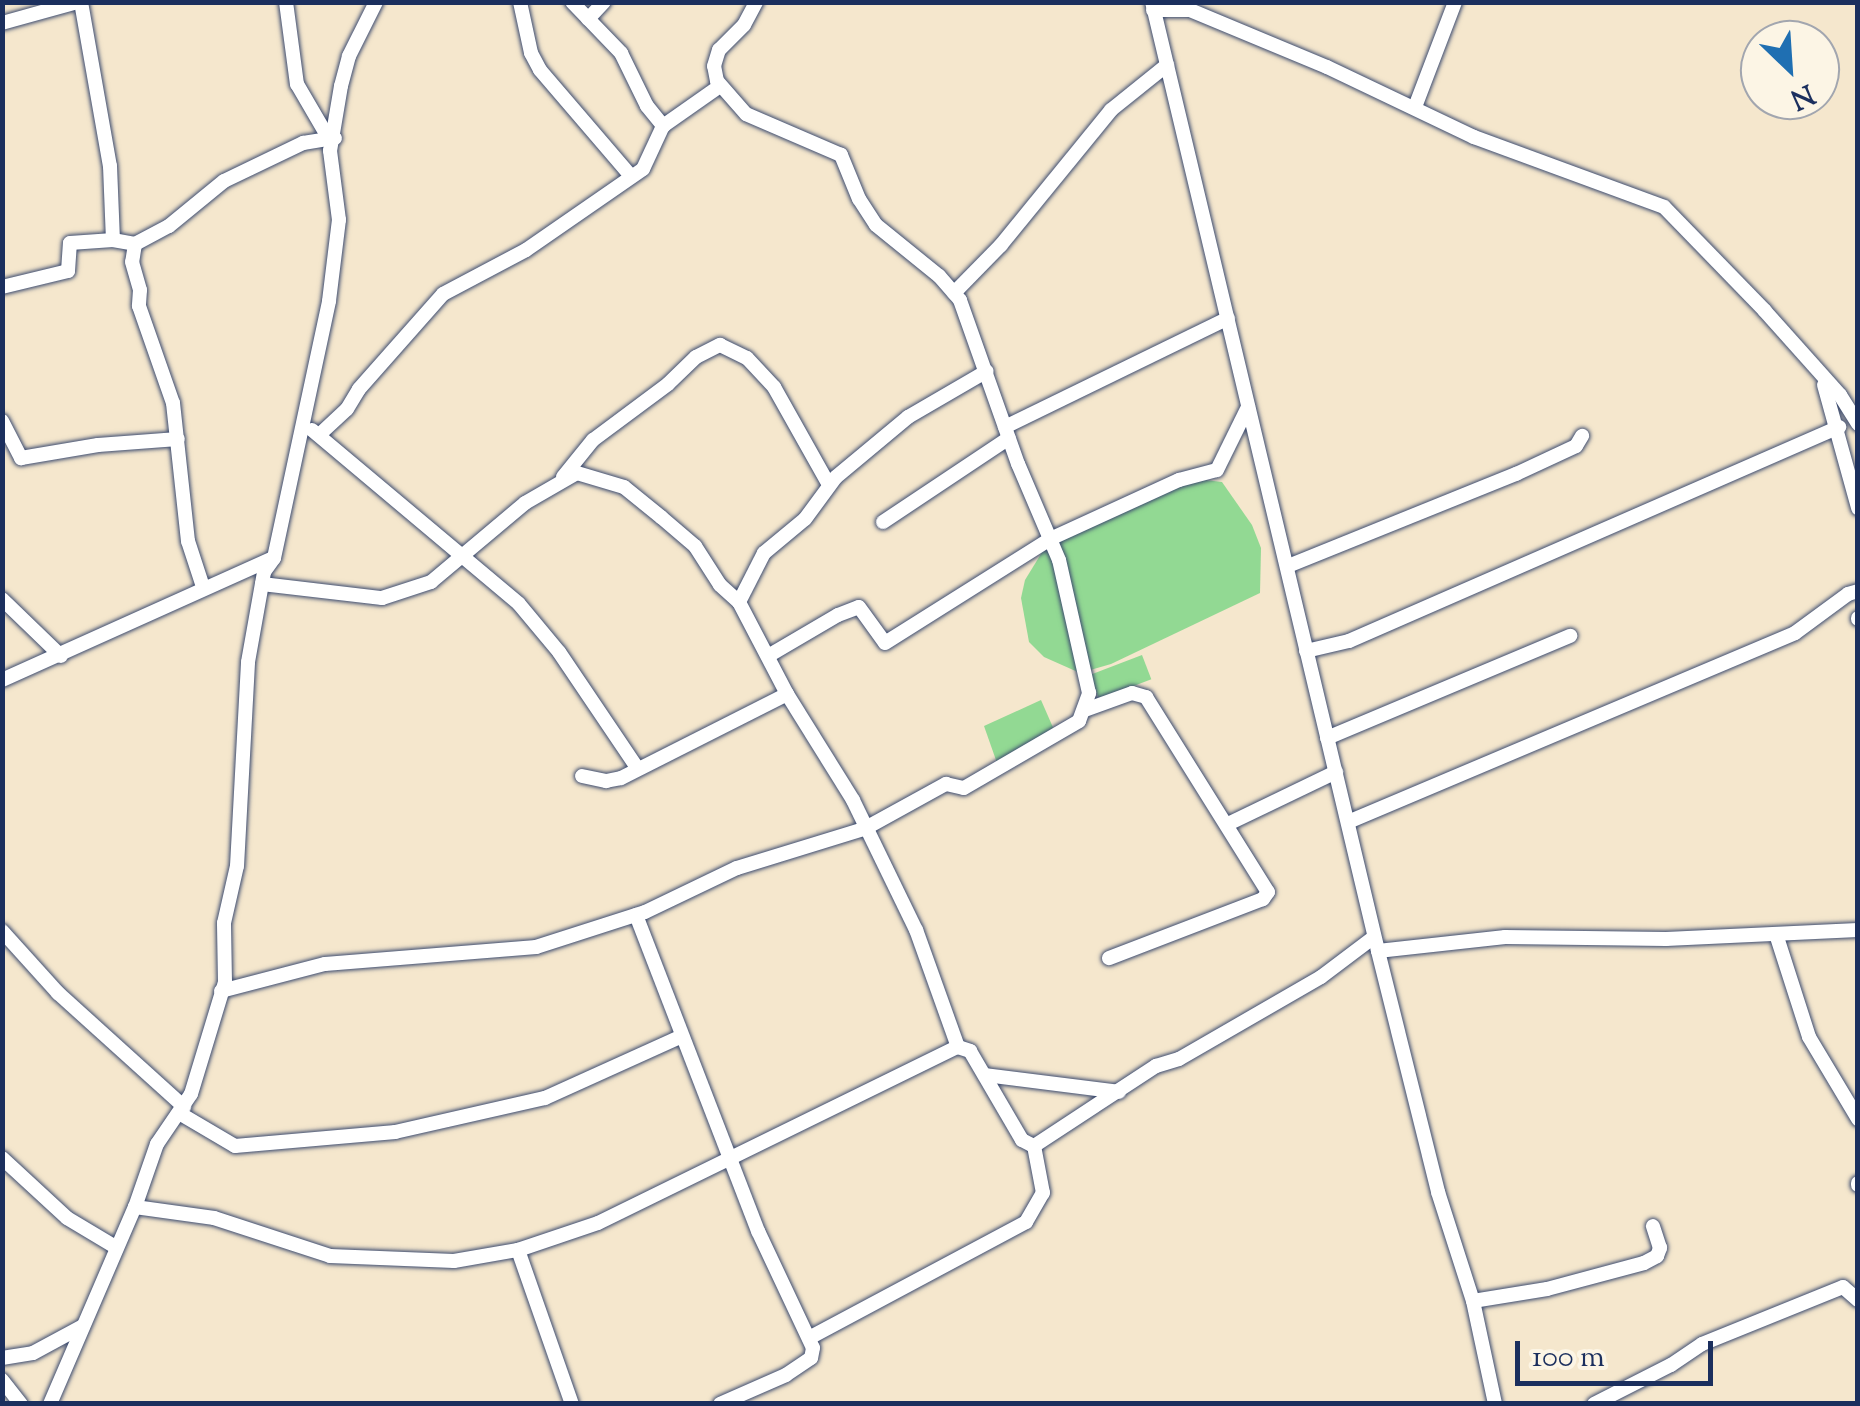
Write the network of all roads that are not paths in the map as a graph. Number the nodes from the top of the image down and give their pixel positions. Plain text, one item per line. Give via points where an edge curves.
1 (79, 2) edge
2 (286, 2) edge
3 (376, 2) edge
4 (520, 2) edge
5 (572, 2) edge
6 (604, 2) edge
7 (756, 2) edge
8 (1456, 2) edge
9 (1152, 6) edge
10 (588, 19) junction
11 (2, 23) edge
12 (1166, 64) junction
13 (720, 86) junction
14 (1416, 106) junction
15 (663, 126) junction
16 (332, 138) junction
17 (630, 175) junction
18 (113, 240) junction
19 (135, 244) junction
20 (4, 290) edge
21 (954, 293) junction
22 (1228, 318) junction
23 (1817, 371) junction
24 (987, 372) junction
25 (1248, 406) junction
26 (2, 421) edge
27 (302, 424) junction
28 (1858, 424) edge
29 (1839, 427) junction
30 (1007, 432) junction
31 (319, 435) junction
32 (1582, 436) dead end
33 (178, 439) junction
34 (560, 480) junction
35 (829, 485) junction
36 (1858, 508) edge
37 (884, 522) dead end
38 (1050, 539) junction
39 (464, 555) junction
40 (274, 558) junction
41 (1288, 566) junction
42 (262, 584) junction
43 (203, 587) junction
44 (1858, 591) edge
45 (2, 598) edge
46 (738, 602) junction
47 (1570, 636) dead end
48 (1306, 651) junction
49 (61, 656) junction
50 (768, 656) junction
51 (2, 680) edge
52 (787, 694) junction
53 (1084, 710) junction
54 (1327, 738) junction
55 (638, 769) junction
56 (1336, 772) junction
57 (582, 776) dead end
58 (1348, 822) junction
59 (1228, 824) junction
60 (864, 828) junction
61 (636, 915) junction
62 (1858, 930) edge
63 (2, 931) edge
64 (1776, 934) junction
65 (1376, 944) junction
66 (1109, 958) dead end
67 (221, 991) junction
68 (680, 1037) junction
69 (958, 1047) junction
70 (985, 1075) junction
71 (1119, 1092) junction
72 (182, 1110) junction
73 (1858, 1119) edge
74 (1034, 1146) junction
75 (731, 1156) junction
76 (2, 1158) edge
77 (136, 1207) junction
78 (1653, 1226) dead end
79 (118, 1248) junction
80 (518, 1250) junction
81 (1850, 1284) edge
82 (1858, 1300) edge
83 (1473, 1301) junction
84 (84, 1326) junction
85 (809, 1338) junction
86 (2, 1358) edge
87 (2, 1380) edge
88 (22, 1404) edge
89 (50, 1404) edge
90 (572, 1404) edge
91 (720, 1404) edge
92 (1496, 1404) edge
93 (1594, 1404) edge

1 - 11 street
1 - 18 street via 110,166
2 - 16 street via 297,84
3 - 16 street via 348,56
4 - 17 street via 540,70
5 - 10 street
6 - 10 street
7 - 13 street via 719,50 714,66
8 - 14 street
9 - 12 street
9 - 14 street via 1190,10
10 - 15 street via 621,54
12 - 21 street via 1110,110
12 - 22 street
13 - 15 street
13 - 21 street via 746,114 841,155 876,224
14 - 23 street via 1474,137 1664,207
15 - 17 street via 643,169
16 - 19 street via 302,143 224,181
16 - 27 street via 336,257
17 - 31 street via 526,250 444,294
18 - 19 street
18 - 20 street via 70,243 68,271
19 - 33 street via 139,306 173,403
21 - 24 street
22 - 25 street
22 - 30 street
23 - 28 street
23 - 29 street
24 - 30 street
24 - 35 street via 908,417
25 - 38 street via 1213,473 1180,480
25 - 41 street
26 - 33 street via 21,458
27 - 31 street
27 - 40 street
29 - 36 street
29 - 48 street via 1350,641
30 - 37 street
30 - 38 street
31 - 39 street
32 - 41 street via 1576,446 1516,474
33 - 43 street via 188,541
34 - 35 street via 593,440 720,345 747,358 774,387
34 - 39 street
34 - 46 street via 577,473 624,487 695,546
35 - 46 street via 804,519 764,553
38 - 50 street via 885,643 859,607
38 - 53 street via 1077,628 1089,693
39 - 42 street via 431,582 382,598
39 - 55 street via 559,652
40 - 42 street
40 - 43 street
41 - 48 street
42 - 67 street via 244,695 238,854 224,922 228,970
43 - 49 street
44 - 58 street via 1795,633
45 - 49 street
46 - 50 street
47 - 54 street
48 - 54 street
49 - 51 street
50 - 52 street
52 - 55 street
52 - 60 street
53 - 59 street via 1132,693 1146,696
53 - 60 street via 1069,730 998,770 964,788 946,784
54 - 56 street
55 - 57 street via 612,781
56 - 58 street
56 - 59 street
58 - 65 street
59 - 66 street via 1267,896
60 - 61 street via 737,868
60 - 69 street via 916,930
61 - 67 street via 536,947 325,964
61 - 68 street
62 - 64 street
63 - 72 street via 58,994
64 - 65 street
64 - 73 street via 1808,1037
65 - 71 street
65 - 83 street via 1438,1192
67 - 72 street
68 - 72 street via 544,1098 394,1132 236,1146
68 - 75 street
69 - 70 street via 970,1051
69 - 75 street
70 - 71 street
70 - 74 street via 1022,1140
71 - 74 street
72 - 77 street via 156,1144
74 - 85 street via 1042,1193 1026,1222
75 - 80 street via 598,1223
75 - 85 street
76 - 79 street via 68,1218
77 - 79 street
77 - 80 street via 214,1218 330,1256 454,1261
78 - 83 street via 1660,1248 1644,1263
79 - 84 street
80 - 90 street
81 - 82 street
81 - 93 street via 1702,1344
83 - 92 street
84 - 86 street via 33,1353
84 - 89 street
85 - 91 street via 813,1353 804,1364
87 - 88 street

